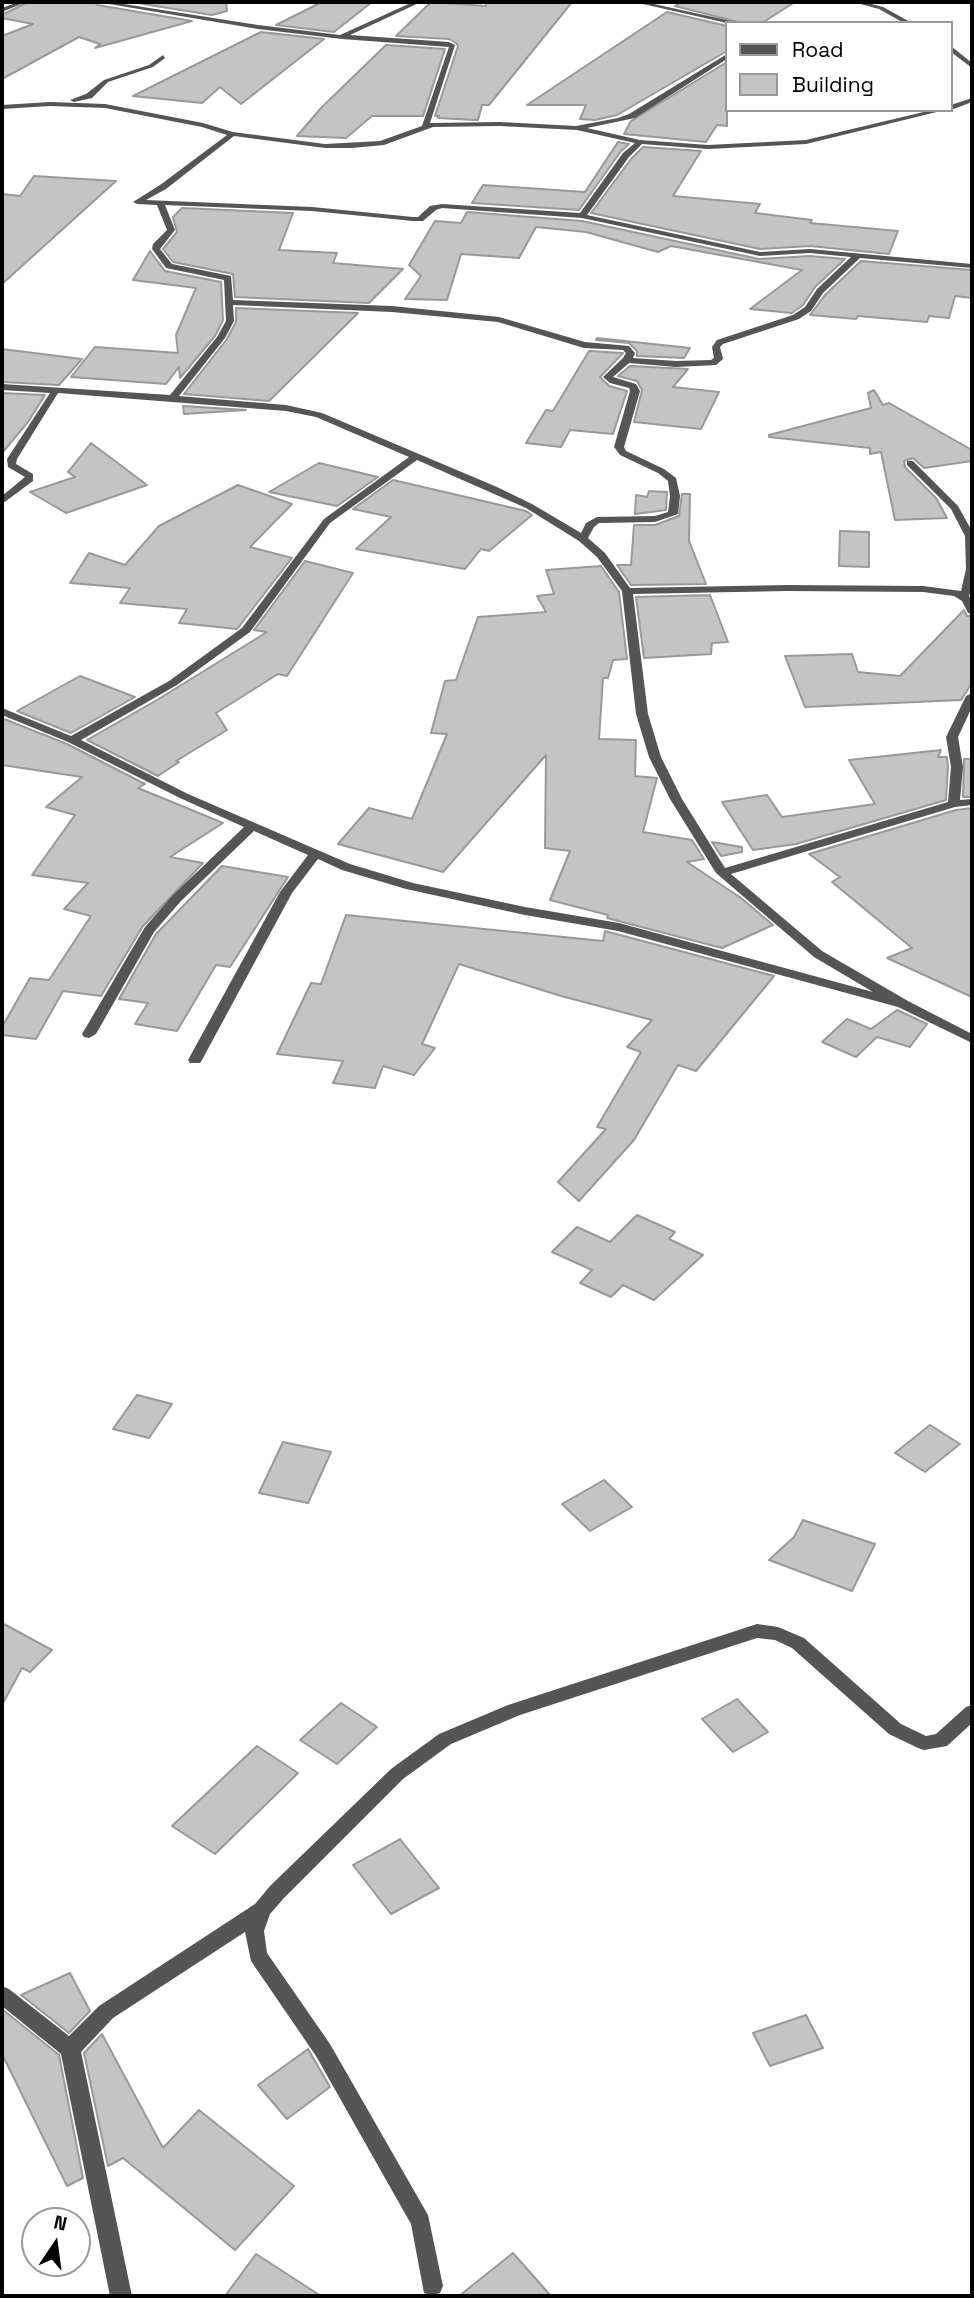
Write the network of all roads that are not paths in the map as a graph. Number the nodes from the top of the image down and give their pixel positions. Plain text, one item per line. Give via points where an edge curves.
1 (23, 2) edge
2 (100, 2) edge
3 (393, 2) edge
4 (418, 2) edge
5 (637, 2) edge
6 (856, 2) edge
7 (408, 5) junction
8 (2, 9) edge
9 (727, 21) edge
10 (905, 21) edge
11 (342, 37) junction
12 (953, 50) edge
13 (163, 57) dead end
14 (726, 57) edge
15 (953, 64) edge
16 (971, 65) edge
17 (972, 100) edge
18 (66, 104) junction
19 (2, 107) edge
20 (953, 107) edge
21 (934, 112) edge
22 (425, 127) junction
23 (576, 128) junction
24 (232, 134) junction
25 (640, 142) junction
26 (160, 204) junction
27 (582, 216) junction
28 (858, 254) junction
29 (972, 266) edge
30 (229, 302) junction
31 (627, 360) junction
32 (2, 387) edge
33 (55, 390) junction
34 (172, 398) junction
35 (415, 457) junction
36 (910, 463) dead end
37 (2, 501) edge
38 (583, 539) junction
39 (627, 592) junction
40 (963, 597) junction
41 (972, 611) edge
42 (972, 696) edge
43 (2, 711) edge
44 (72, 740) junction
45 (972, 802) edge
46 (954, 804) junction
47 (252, 825) junction
48 (316, 853) junction
49 (722, 873) junction
50 (903, 1004) junction
51 (89, 1034) dead end
52 (972, 1039) edge
53 (195, 1060) dead end
54 (972, 1712) edge
55 (262, 1910) junction
56 (2, 1994) edge
57 (70, 2049) junction
58 (432, 2286) dead end
59 (121, 2296) edge

1 - 8 street
2 - 11 street
3 - 7 street
4 - 7 street
5 - 9 street
6 - 10 street
7 - 11 street
11 - 22 street via 453,46
12 - 16 street
13 - 18 street
14 - 23 street via 632,116
15 - 16 street
17 - 20 street
18 - 19 street
18 - 24 street via 139,112
21 - 25 street via 807,142 708,147
22 - 23 street via 452,123
22 - 24 street via 381,143 352,146
23 - 25 street
24 - 26 street via 137,202
25 - 27 street
26 - 27 street via 287,207 413,219 442,206
26 - 30 street via 171,230 156,249 169,266 228,278
27 - 28 street via 760,254
28 - 29 street
28 - 31 street via 808,309 720,342 716,347 719,359 713,363
30 - 31 street via 392,309 499,320 573,342 626,348 631,353
30 - 34 street via 230,321 221,338
31 - 38 street via 607,376 631,384 635,391 619,447 673,480 673,514 655,519 597,520
32 - 33 street
33 - 34 street
33 - 37 street via 12,459 11,465 30,476 28,481
34 - 35 street via 319,415
35 - 38 street via 528,506
35 - 44 street via 327,521 246,630 173,683
36 - 40 street via 955,508 970,536 971,569
38 - 39 street via 601,555
39 - 40 street via 923,589
39 - 49 street via 642,714 655,757
40 - 41 street
42 - 46 street via 952,737 957,767
43 - 44 street
44 - 47 street
45 - 46 street
46 - 49 street
47 - 48 street
47 - 51 street via 149,930
48 - 50 street via 383,878 619,927
48 - 53 street via 286,892
49 - 50 street via 818,954
50 - 52 street
54 - 55 street via 941,1741 924,1744 895,1728 798,1643 757,1631 514,1710 445,1739 397,1774
55 - 57 street via 106,2012
55 - 58 street via 254,1931 258,1955 323,2050 421,2222
56 - 57 street
57 - 59 street

